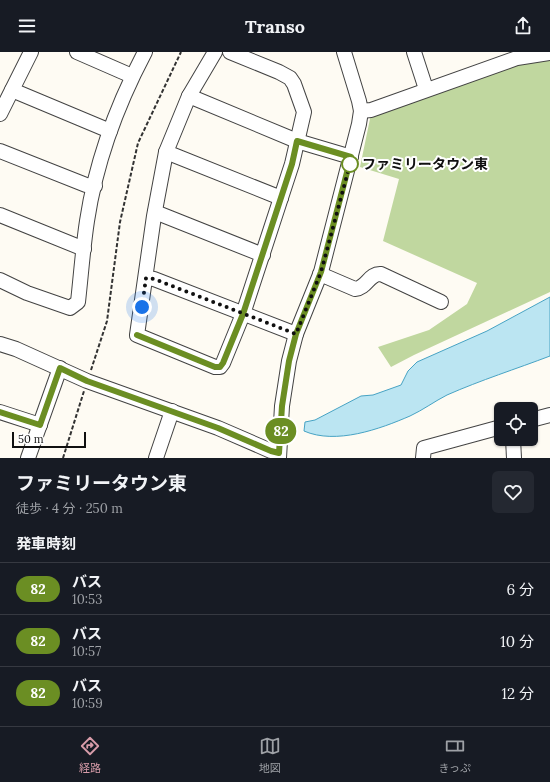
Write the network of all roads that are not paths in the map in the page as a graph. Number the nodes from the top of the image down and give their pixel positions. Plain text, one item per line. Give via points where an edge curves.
1 (31, 52) edge
2 (77, 52) edge
3 (145, 52) edge
4 (215, 52) edge
5 (230, 52) edge
6 (344, 52) edge
7 (414, 52) edge
8 (550, 53) edge
9 (132, 76) junction
10 (426, 89) junction
11 (12, 90) junction
12 (189, 96) junction
13 (361, 111) junction
14 (0, 114) edge
15 (110, 131) junction
16 (297, 141) junction
17 (0, 151) edge
18 (166, 152) junction
19 (351, 157) junction
20 (95, 186) junction
21 (281, 198) junction
22 (155, 212) junction
23 (0, 215) edge
24 (84, 250) junction
25 (263, 255) junction
26 (320, 274) junction
27 (146, 278) junction
28 (0, 280) edge
29 (442, 302) dead end
30 (243, 314) junction
31 (296, 334) junction
32 (0, 344) edge
33 (60, 368) junction
34 (172, 411) junction
35 (0, 412) edge
36 (550, 415) edge
37 (538, 418) edge
38 (40, 425) junction
39 (494, 430) edge
40 (513, 446) edge
41 (279, 455) edge
42 (28, 458) edge
43 (156, 458) edge
44 (423, 458) edge
45 (514, 458) edge

1 - 11 street
2 - 9 street
3 - 9 street
4 - 12 street
5 - 16 street via 290,78 304,112
6 - 13 street
7 - 10 street
8 - 10 street via 517,58
9 - 15 street
10 - 13 street via 371,110
11 - 14 street
11 - 15 street
12 - 16 street
12 - 18 street
13 - 19 street
15 - 20 street
16 - 19 street
16 - 21 street
17 - 20 street via 86,185
18 - 21 street
18 - 22 street
19 - 26 street
20 - 24 street via 87,220
21 - 25 street
22 - 25 street
22 - 27 street
23 - 24 street
24 - 28 street via 78,302 70,308 27,293
25 - 30 street
26 - 29 street via 355,289 364,286 373,275 381,274
26 - 31 street
27 - 30 street
27 - 30 street via 137,335 215,367 220,367 223,363
30 - 31 street
31 - 41 street via 285,382
32 - 33 street
33 - 34 street via 87,381
33 - 38 street
34 - 41 street
34 - 43 street
35 - 38 street
36 - 37 street
38 - 42 street
39 - 44 street via 424,448
40 - 45 street

